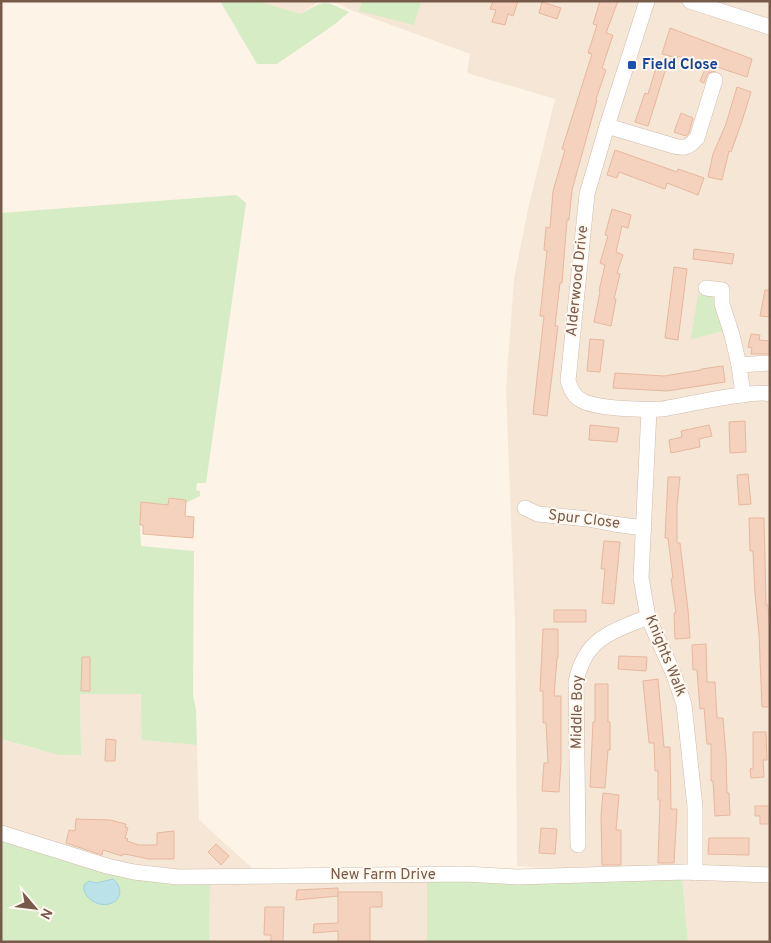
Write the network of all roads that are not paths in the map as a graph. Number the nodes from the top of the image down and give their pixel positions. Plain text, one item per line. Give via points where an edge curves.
1 (646, 1) edge
2 (690, 1) edge
3 (770, 27) edge
4 (715, 80) dead end
5 (607, 126) junction
6 (706, 288) dead end
7 (770, 363) edge
8 (739, 365) junction
9 (743, 394) junction
10 (770, 394) edge
11 (649, 410) junction
12 (525, 508) dead end
13 (644, 528) junction
14 (648, 617) junction
15 (1, 833) edge
16 (578, 845) dead end
17 (695, 873) junction
18 (770, 875) edge

1 - 5 street, Alderwood Drive
2 - 3 street
4 - 5 street via 697,138 690,146 674,146
5 - 11 street, Alderwood Drive via 587,194 568,381 572,393 592,405
6 - 8 street via 722,290 722,304
7 - 8 street
8 - 9 street
9 - 10 street, Alderwood Drive
9 - 11 street, Alderwood Drive
11 - 13 street, Knights Walk
12 - 13 street, Spur Close via 538,514 588,518
13 - 14 street, Knights Walk via 641,578
14 - 16 street, Middle Boy via 596,642 579,667 576,682
14 - 17 street, Knights Walk via 684,704 695,807
15 - 17 street, New Farm Drive via 107,866 178,877 464,874 517,877
17 - 18 street, New Farm Drive

